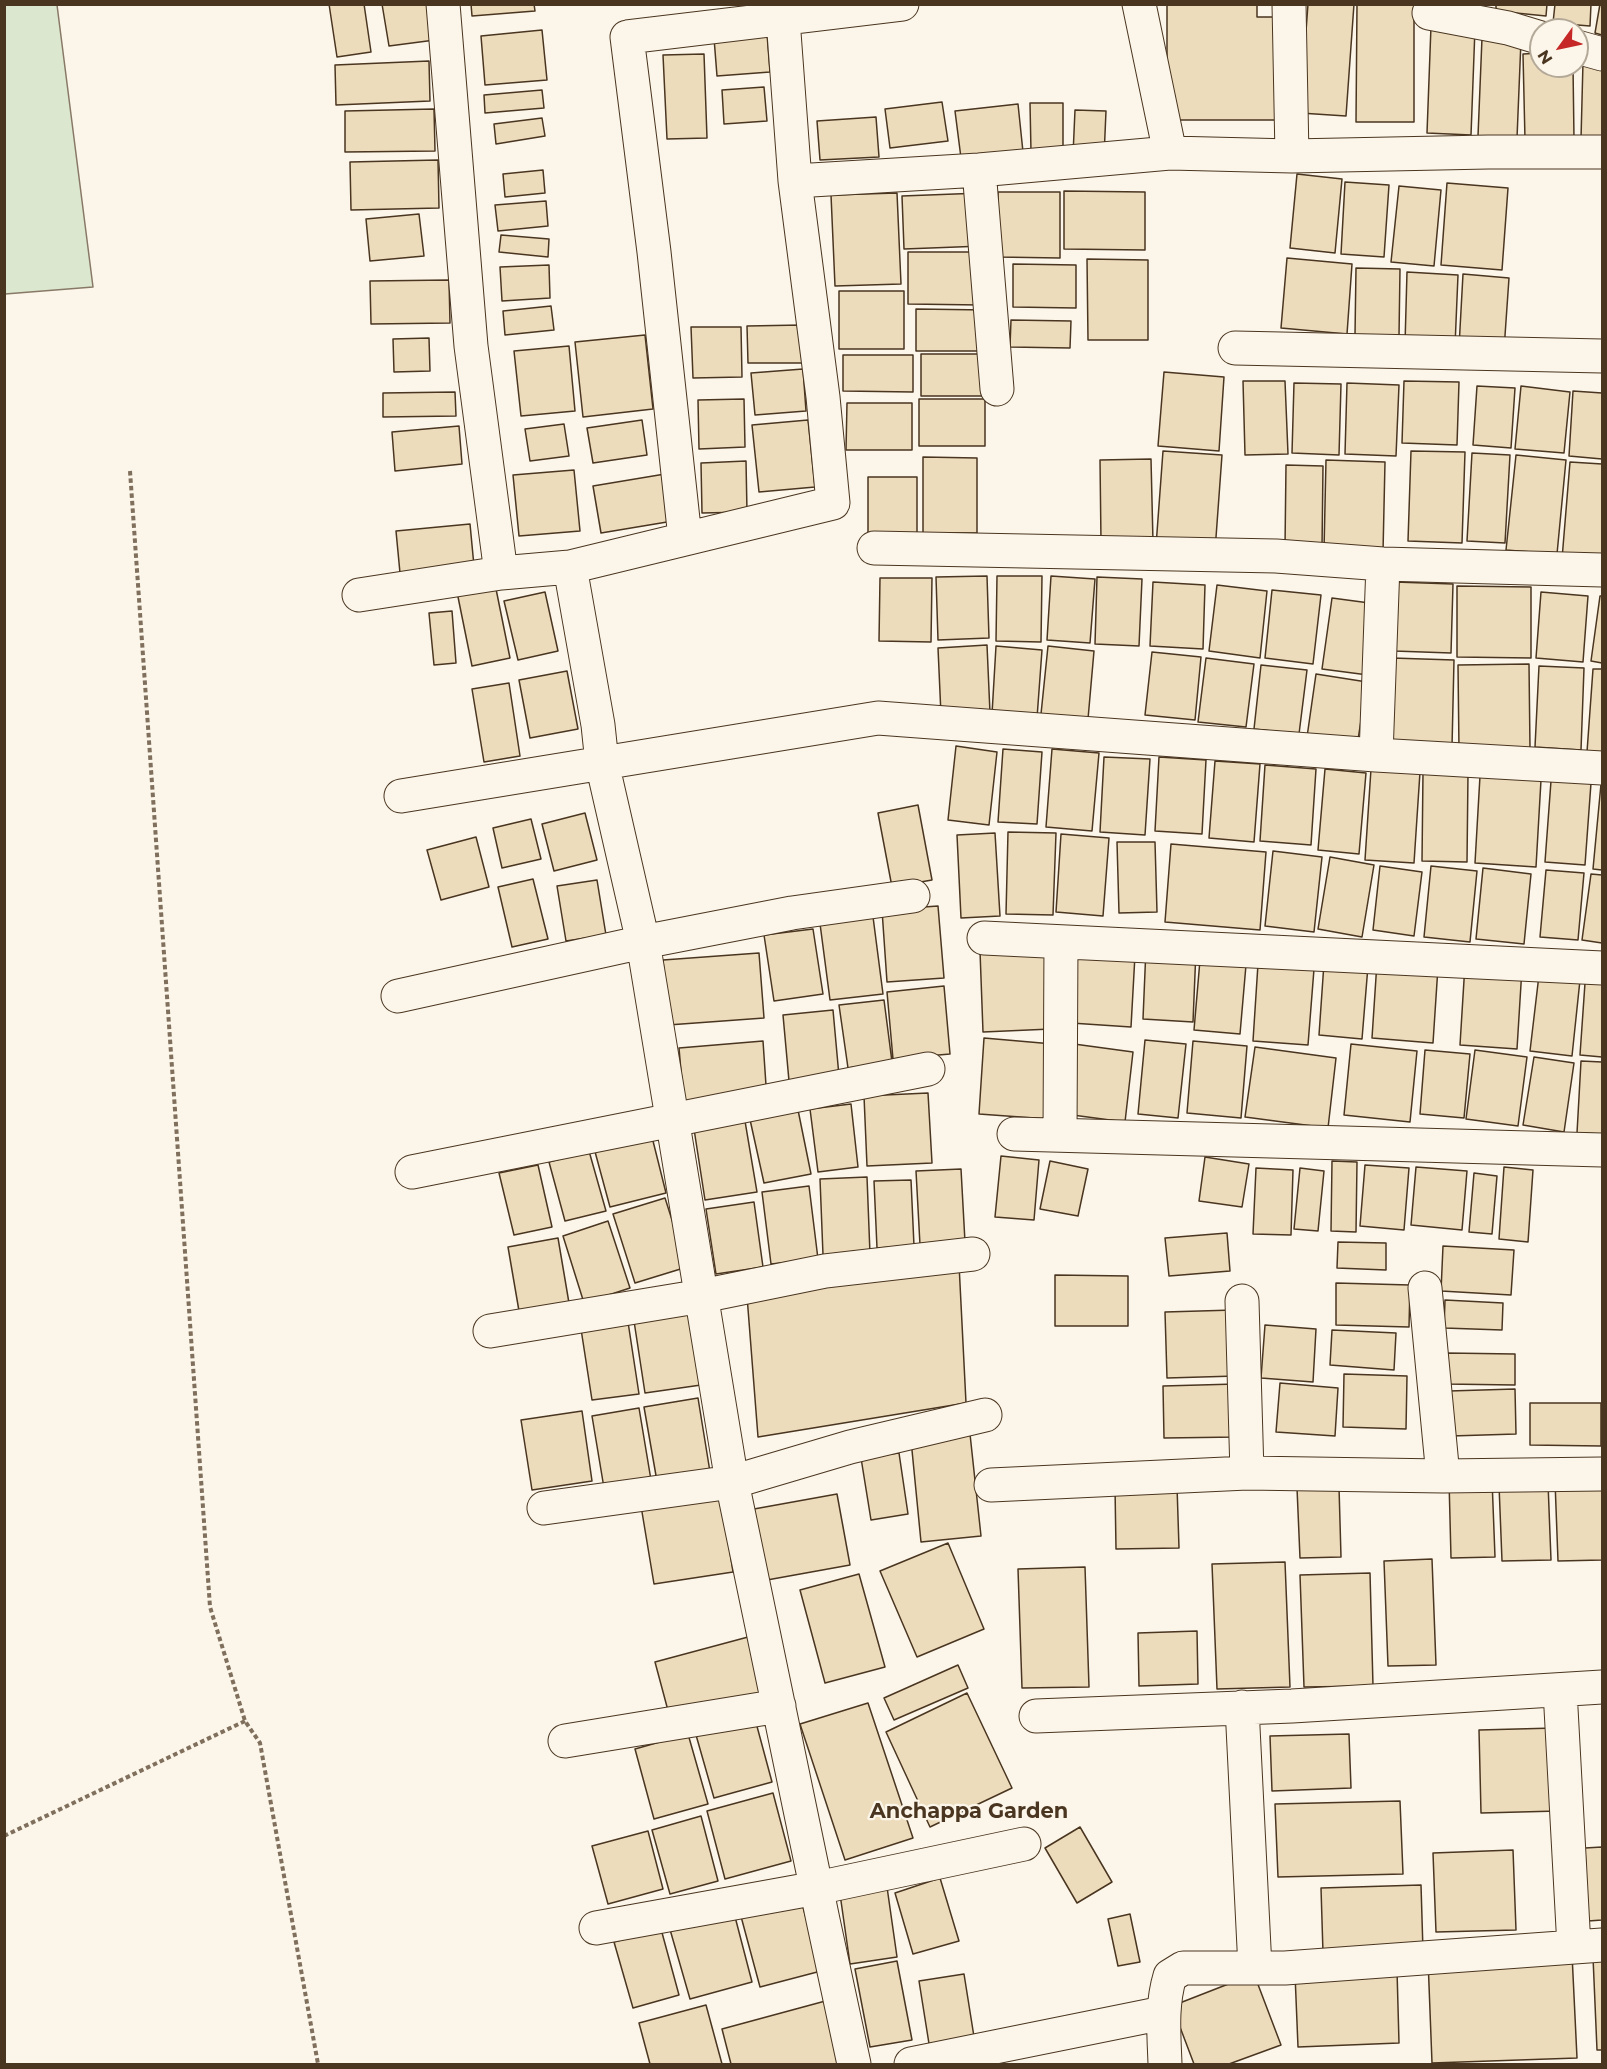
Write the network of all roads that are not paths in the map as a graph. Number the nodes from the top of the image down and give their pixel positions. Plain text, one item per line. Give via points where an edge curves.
1 (443, 4) edge
2 (902, 4) edge
3 (1139, 4) edge
4 (1288, 4) edge
5 (1429, 13) dead end
6 (783, 19) junction
7 (1529, 34) edge
8 (1602, 152) edge
9 (1170, 153) junction
10 (1292, 156) junction
11 (979, 170) junction
12 (795, 181) junction
13 (1235, 348) dead end
14 (1602, 356) edge
15 (997, 388) dead end
16 (685, 538) junction
17 (874, 549) dead end
18 (1383, 564) junction
19 (570, 567) junction
20 (1602, 570) edge
21 (501, 573) junction
22 (359, 595) dead end
23 (1376, 755) junction
24 (602, 763) junction
25 (1602, 768) edge
26 (400, 796) dead end
27 (913, 896) dead end
28 (984, 938) dead end
29 (643, 942) junction
30 (1061, 942) junction
31 (1602, 968) edge
32 (398, 996) dead end
33 (928, 1069) dead end
34 (673, 1119) junction
35 (1014, 1134) dead end
36 (1060, 1134) junction
37 (1602, 1150) edge
38 (412, 1172) dead end
39 (973, 1254) dead end
40 (1425, 1288) dead end
41 (702, 1296) junction
42 (1242, 1301) dead end
43 (490, 1331) dead end
44 (985, 1415) dead end
45 (1247, 1473) junction
46 (1602, 1474) edge
47 (1443, 1476) junction
48 (732, 1482) junction
49 (991, 1485) dead end
50 (544, 1508) dead end
51 (1602, 1687) edge
52 (1560, 1690) junction
53 (779, 1706) junction
54 (1242, 1707) junction
55 (1036, 1716) dead end
56 (564, 1741) dead end
57 (1024, 1844) dead end
58 (817, 1888) junction
59 (596, 1928) dead end
60 (1588, 1946) edge
61 (1255, 1968) junction
62 (1163, 2013) junction
63 (854, 2064) edge
64 (911, 2064) edge
65 (1165, 2064) edge

1 - 21 street via 471,346
2 - 6 street
3 - 9 street
4 - 10 street
5 - 7 street
6 - 12 street
6 - 16 street via 627,37
8 - 10 street
9 - 10 street
9 - 11 street
11 - 12 street
11 - 15 street
12 - 16 street via 833,502
13 - 14 street
16 - 19 street
17 - 18 street via 1276,556
18 - 20 street
18 - 23 street
19 - 21 street
19 - 24 street
21 - 22 street
23 - 24 street via 878,718
23 - 25 street
24 - 26 street
24 - 29 street
27 - 29 street via 792,913
28 - 30 street
29 - 32 street
29 - 34 street
30 - 31 street
30 - 36 street
33 - 34 street
34 - 38 street
34 - 41 street
35 - 36 street
36 - 37 street
39 - 41 street via 825,1271
40 - 47 street
41 - 43 street
41 - 48 street
42 - 45 street
44 - 48 street via 850,1447
45 - 47 street
45 - 49 street
46 - 47 street
48 - 50 street
48 - 53 street
51 - 52 street
52 - 54 street
52 - 60 street
53 - 56 street
53 - 58 street
54 - 55 street
54 - 61 street
57 - 58 street
58 - 59 street
58 - 63 street
60 - 61 street
61 - 62 street via 1183,1968 1170,1976
62 - 64 street
62 - 65 street

